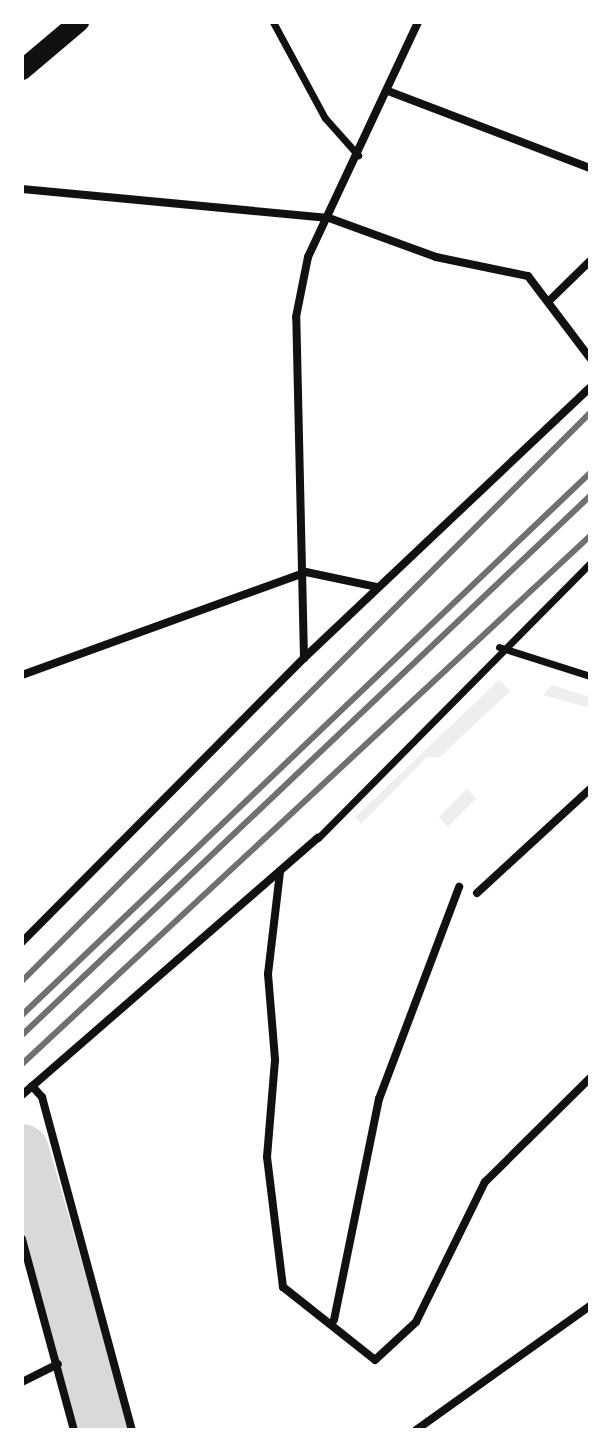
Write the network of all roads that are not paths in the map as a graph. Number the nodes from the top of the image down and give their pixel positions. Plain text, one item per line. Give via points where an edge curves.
1 (79, 22) edge
2 (273, 22) edge
3 (418, 22) edge
4 (22, 70) edge
5 (388, 91) junction
6 (358, 155) junction
7 (590, 168) edge
8 (22, 189) edge
9 (329, 218) junction
10 (590, 261) edge
11 (550, 300) junction
12 (590, 358) edge
13 (590, 388) edge
14 (590, 563) edge
15 (306, 572) junction
16 (377, 587) junction
17 (499, 647) junction
18 (304, 658) junction
19 (22, 675) edge
20 (590, 676) edge
21 (590, 789) edge
22 (318, 838) joint
23 (280, 872) junction
24 (459, 887) dead end
25 (477, 893) dead end
26 (22, 942) edge
27 (590, 1078) edge
28 (32, 1086) junction
29 (22, 1095) edge
30 (22, 1239) edge
31 (590, 1306) edge
32 (334, 1320) junction
33 (58, 1364) junction
34 (22, 1382) edge
35 (74, 1430) edge
36 (132, 1430) edge
37 (416, 1430) edge

1 - 4 main road
2 - 6 street via 325,118
3 - 5 street
5 - 6 street
5 - 7 street
6 - 9 street
8 - 9 street
9 - 11 street via 436,257 528,276
9 - 15 street via 308,257 296,317
10 - 11 street
11 - 12 street
13 - 16 street
14 - 17 street
15 - 16 street
15 - 18 street
15 - 19 street
16 - 18 street
17 - 20 street
17 - 22 street
18 - 26 street
21 - 25 street
22 - 23 street
23 - 28 street
23 - 32 street via 268,974 275,1060 269,1172 283,1287
24 - 32 street via 379,1099
27 - 32 street via 485,1182 416,1322 375,1360
28 - 29 street
28 - 36 street via 42,1097
30 - 33 street
31 - 37 street
33 - 34 street
33 - 35 street

